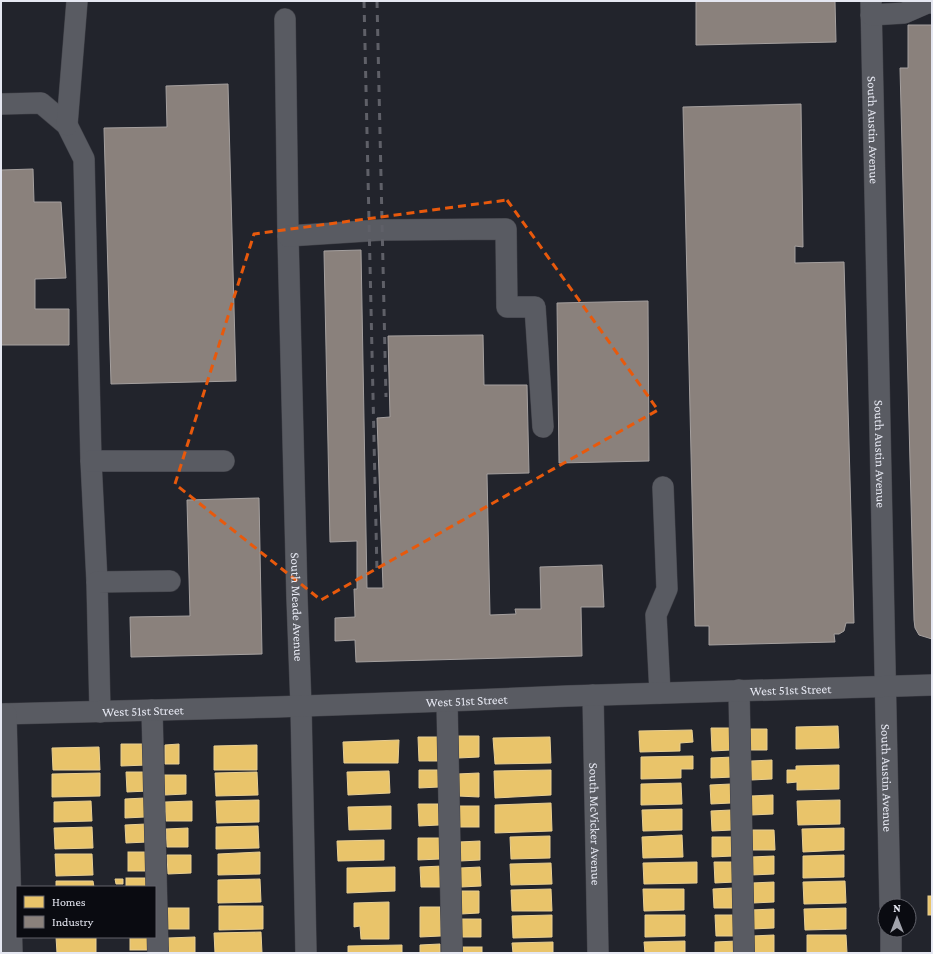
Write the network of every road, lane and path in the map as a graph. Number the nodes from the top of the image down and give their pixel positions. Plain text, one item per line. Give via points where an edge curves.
1 (77, 1) edge
2 (932, 3) edge
3 (871, 8) edge
4 (285, 19) dead end
5 (1, 104) edge
6 (67, 125) junction
7 (288, 236) junction
8 (543, 427) dead end
9 (224, 460) dead end
10 (91, 461) junction
11 (664, 488) dead end
12 (170, 580) dead end
13 (97, 582) junction
14 (932, 685) edge
15 (885, 686) junction
16 (739, 690) junction
17 (660, 693) junction
18 (593, 695) junction
19 (447, 702) junction
20 (301, 706) junction
21 (152, 710) junction
22 (100, 712) junction
23 (4, 714) edge
24 (890, 898) edge
25 (891, 938) edge
26 (12, 953) edge
27 (158, 953) edge
28 (306, 953) edge
29 (452, 953) edge
30 (598, 953) edge
31 (744, 953) edge
32 (891, 953) edge

1 - 6 street
2 - 3 street via 904,13
3 - 15 street, South Austin Avenue
4 - 7 street, South Meade Avenue
5 - 6 street via 41,103
6 - 10 street via 84,159
7 - 8 street via 382,230 506,228 507,308 535,306
7 - 20 street, South Meade Avenue
9 - 10 street
10 - 13 street
11 - 17 street via 667,589 656,614
12 - 13 street
13 - 22 street
14 - 15 street, West 51st Street
15 - 16 street, West 51st Street
15 - 24 street, South Austin Avenue
16 - 17 street, West 51st Street
16 - 31 street
17 - 18 street, West 51st Street
18 - 19 street, West 51st Street
18 - 30 street, South McVicker Avenue
19 - 20 street, West 51st Street
19 - 29 street
20 - 21 street, West 51st Street
20 - 28 street, South Meade Avenue
21 - 22 street, West 51st Street
21 - 27 street
22 - 23 street, West 51st Street
23 - 26 street
25 - 32 street

